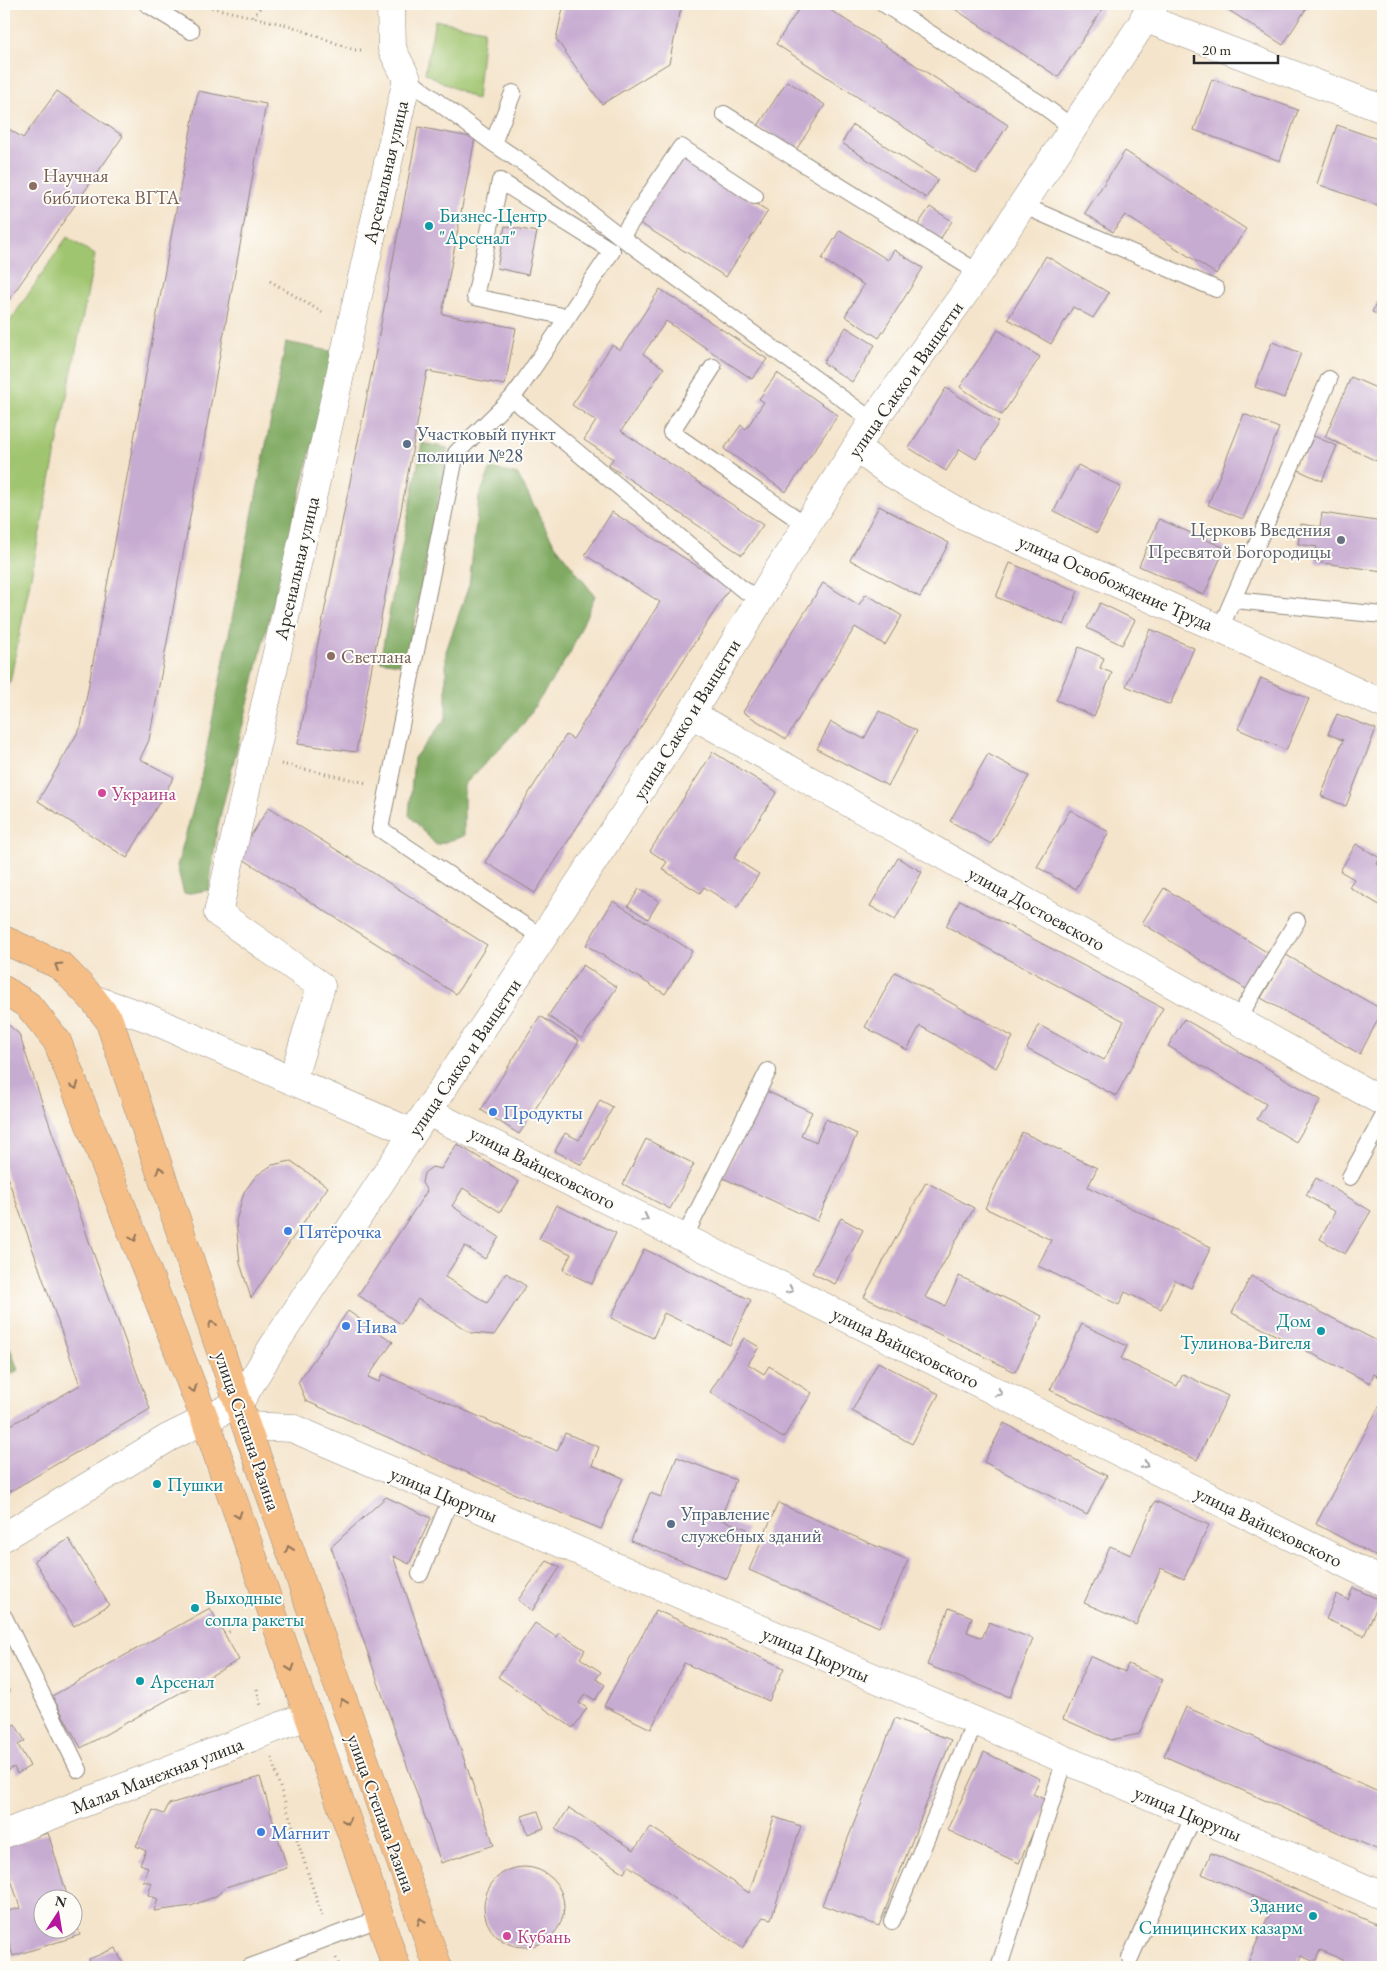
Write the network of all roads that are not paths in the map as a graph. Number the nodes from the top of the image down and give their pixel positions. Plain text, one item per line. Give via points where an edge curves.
1 (147, 4) edge
2 (391, 4) edge
3 (884, 4) edge
4 (1150, 11) edge
5 (191, 31) dead end
6 (407, 79) junction
7 (513, 93) dead end
8 (1383, 109) edge
9 (724, 114) dead end
10 (1073, 128) junction
11 (493, 143) junction
12 (544, 177) junction
13 (755, 196) dead end
14 (1022, 205) junction
15 (542, 207) junction
16 (621, 237) junction
17 (979, 273) junction
18 (1216, 289) dead end
19 (567, 317) junction
20 (713, 367) dead end
21 (1329, 379) dead end
22 (512, 398) junction
23 (874, 421) junction
24 (856, 448) junction
25 (806, 525) junction
26 (760, 600) junction
27 (1234, 600) junction
28 (1383, 615) edge
29 (1220, 629) junction
30 (1383, 704) edge
31 (691, 714) junction
32 (1297, 921) dead end
33 (542, 938) junction
34 (4, 940) edge
35 (4, 990) edge
36 (94, 999) junction
37 (1237, 1020) junction
38 (768, 1071) dead end
39 (292, 1081) junction
40 (1383, 1102) edge
41 (1383, 1117) edge
42 (421, 1122) junction
43 (1350, 1177) dead end
44 (684, 1238) junction
45 (242, 1414) junction
46 (205, 1419) junction
47 (451, 1498) junction
48 (4, 1537) edge
49 (420, 1574) dead end
50 (1383, 1582) edge
51 (4, 1617) edge
52 (309, 1715) junction
53 (975, 1722) junction
54 (1064, 1760) junction
55 (79, 1770) dead end
56 (1194, 1815) junction
57 (4, 1834) edge
58 (1383, 1896) edge
59 (381, 1918) junction
60 (892, 1922) dead end
61 (1130, 1958) dead end
62 (250, 1967) edge
63 (396, 1967) edge
64 (438, 1967) edge
65 (999, 1967) edge

1 - 5 lane
2 - 6 street, Арсенальная улица via 392,49
3 - 10 lane
4 - 8 street
4 - 10 street, улица Сакко и Ванцетти
6 - 11 lane
6 - 39 street, Арсенальная улица via 218,913 321,986
7 - 11 lane
9 - 17 lane
10 - 14 street, улица Сакко и Ванцетти
11 - 12 lane
12 - 15 lane
12 - 16 lane
13 - 16 lane via 681,147
14 - 17 street, улица Сакко и Ванцетти
14 - 18 lane
15 - 19 lane via 612,251
15 - 19 lane via 500,181 475,297
16 - 23 lane
17 - 23 street, улица Сакко и Ванцетти
19 - 22 lane
20 - 25 lane via 671,432
21 - 27 lane
22 - 26 lane via 741,588
22 - 33 lane via 456,453 380,830
23 - 24 street, улица Сакко и Ванцетти
24 - 25 street, улица Сакко и Ванцетти
24 - 29 street, улица Освобождение Труда via 892,474 963,515
25 - 26 street, улица Сакко и Ванцетти
26 - 31 street, улица Сакко и Ванцетти
27 - 28 lane
27 - 29 lane
29 - 30 street, улица Освобождение Труда
31 - 33 street, улица Сакко и Ванцетти
31 - 37 street, улица Достоевского
32 - 37 lane
33 - 42 street, улица Сакко и Ванцетти
36 -> 34 main road, улица Степана Разина via 61,966
35 -> 46 main road, улица Степана Разина via 28,1005 57,1041
36 - 39 street, улица Вайцеховского via 148,1018
45 -> 36 main road, улица Степана Разина via 109,1020
37 - 40 street, улица Достоевского
38 - 44 lane
39 - 42 street, улица Вайцеховского
41 - 43 lane
42 -> 44 street, улица Вайцеховского via 452,1122
42 - 45 street, улица Сакко и Ванцетти via 272,1348
44 -> 50 street, улица Вайцеховского
45 - 46 street
45 - 47 street, улица Цюрупы via 292,1428
64 -> 45 main road, улица Степана Разина
46 - 48 street
46 -> 52 main road, улица Степана Разина
47 - 49 lane
47 - 53 street, улица Цюрупы
51 - 55 lane
52 - 57 street, Малая Манежная улица
52 -> 59 main road, улица Степана Разина
53 - 54 street, улица Цюрупы
53 - 60 lane
54 - 56 street, улица Цюрупы
54 - 65 lane
56 - 58 street, улица Цюрупы
56 - 61 lane
59 - 62 lane
59 - 63 main road, улица Степана Разина

